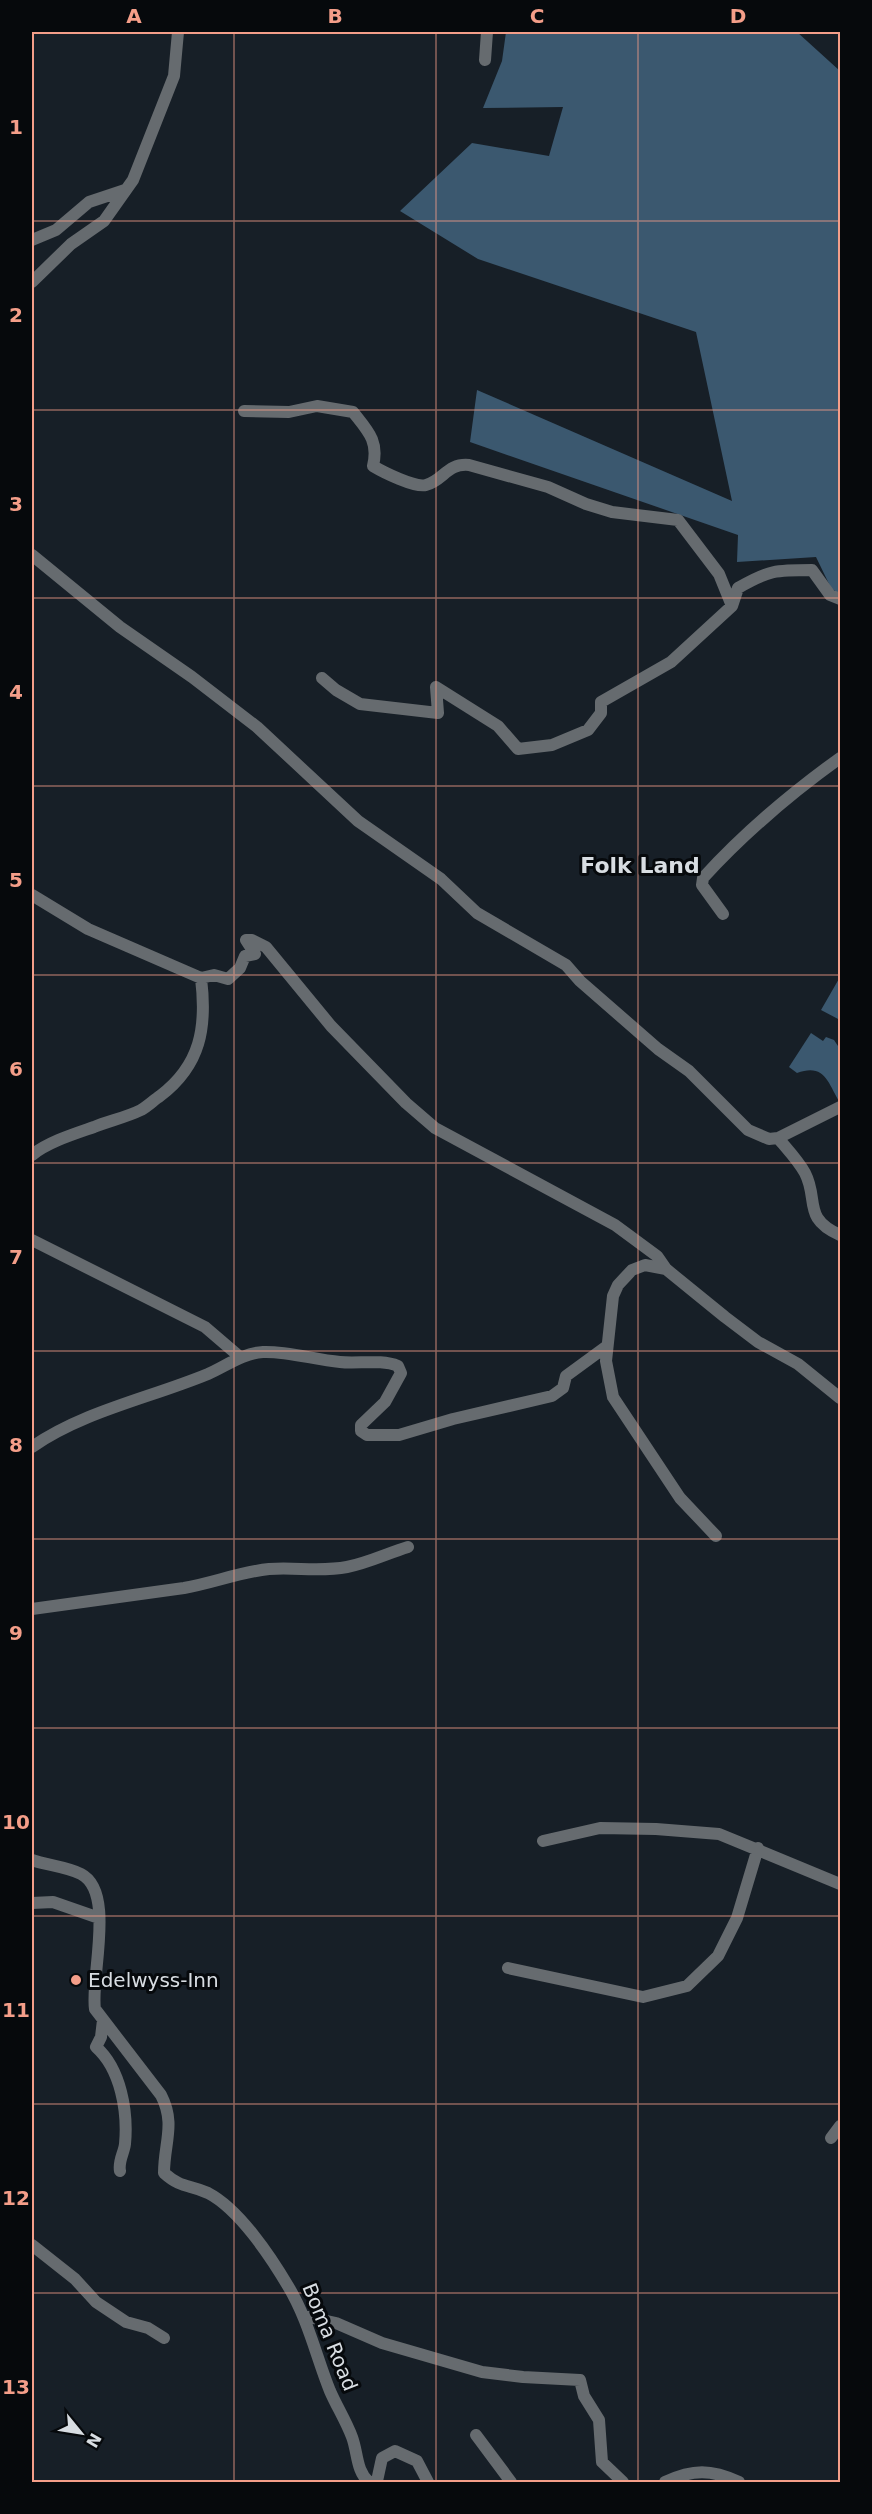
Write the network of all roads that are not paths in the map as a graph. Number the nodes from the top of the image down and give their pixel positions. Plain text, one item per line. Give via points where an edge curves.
1 (178, 32) edge
2 (487, 32) edge
3 (485, 60) dead end
4 (124, 190) junction
5 (32, 240) edge
6 (32, 282) edge
7 (244, 411) dead end
8 (32, 555) edge
9 (840, 599) edge
10 (732, 606) junction
11 (322, 678) dead end
12 (840, 758) edge
13 (32, 895) edge
14 (723, 914) dead end
15 (201, 978) junction
16 (840, 1107) edge
17 (778, 1138) junction
18 (32, 1155) edge
19 (840, 1235) edge
20 (32, 1240) edge
21 (666, 1269) junction
22 (607, 1346) junction
23 (240, 1357) junction
24 (840, 1398) edge
25 (32, 1447) edge
26 (716, 1536) dead end
27 (408, 1547) dead end
28 (32, 1610) edge
29 (543, 1841) dead end
30 (758, 1848) junction
31 (32, 1860) edge
32 (840, 1884) edge
33 (32, 1903) edge
34 (99, 1918) junction
35 (508, 1968) dead end
36 (103, 2020) junction
37 (840, 2126) edge
38 (831, 2138) dead end
39 (120, 2171) dead end
40 (32, 2245) edge
41 (304, 2316) junction
42 (165, 2338) dead end
43 (476, 2435) dead end
44 (371, 2482) edge
45 (428, 2482) edge
46 (511, 2482) edge
47 (623, 2482) edge
48 (665, 2482) edge
49 (740, 2482) edge

1 - 4 street via 172,84 133,180
2 - 3 street
4 - 5 street via 89,202 56,230
4 - 6 street via 104,221 71,244
7 - 10 street via 289,412 317,406 353,412 369,432 376,451 373,466 414,485 426,485 459,464 469,465 548,487 612,512 678,520 719,574
8 - 17 street via 120,627 239,712 358,821 441,879 477,913 566,965 658,1049 689,1071 742,1125 769,1139
9 - 10 street via 830,595 812,570 782,570 763,573 738,588
10 - 11 street via 671,662 601,702 601,713 588,730 552,745 518,749 498,726 436,687 438,713 360,704
12 - 14 street via 752,828 704,878 702,885
13 - 15 street via 88,929
15 - 18 street via 202,1032 195,1056 167,1090 142,1110 71,1135
15 - 21 street via 214,975 228,980 245,956 255,954 246,940 266,947 331,1026 435,1128 615,1225 657,1256
16 - 17 street
17 - 19 street via 806,1175 816,1216
20 - 23 street via 205,1327
21 - 22 street via 645,1265 632,1270 618,1285
21 - 24 street via 758,1342 798,1364
22 - 23 street via 566,1376 560,1392 552,1396 399,1435 367,1435 360,1428 386,1402 402,1373 398,1366 262,1352
22 - 26 street via 613,1397 680,1498
23 - 25 street via 208,1374 81,1421
27 - 28 street via 349,1567 271,1569 184,1588
29 - 30 street via 600,1828 656,1829 719,1834
30 - 32 street
30 - 35 street via 737,1918 718,1956 687,1986 644,1997
31 - 34 street, Boma Road via 80,1873 89,1880
33 - 34 street via 53,1902
34 - 36 street, Boma Road via 93,1996 95,2009
36 - 39 street via 96,2047 115,2072 125,2119
36 - 41 street, Boma Road via 168,2109 164,2173 176,2183 207,2193 242,2222 278,2270
37 - 38 street
40 - 42 street via 75,2279 96,2302 126,2322
41 - 44 street, Boma Road via 330,2391 352,2438 362,2476
41 - 47 street via 482,2372 580,2380 584,2396 599,2420 602,2462
43 - 46 street
44 - 45 street, Boma Road via 377,2481 382,2458 395,2451 417,2461
48 - 49 street via 694,2472 716,2472

